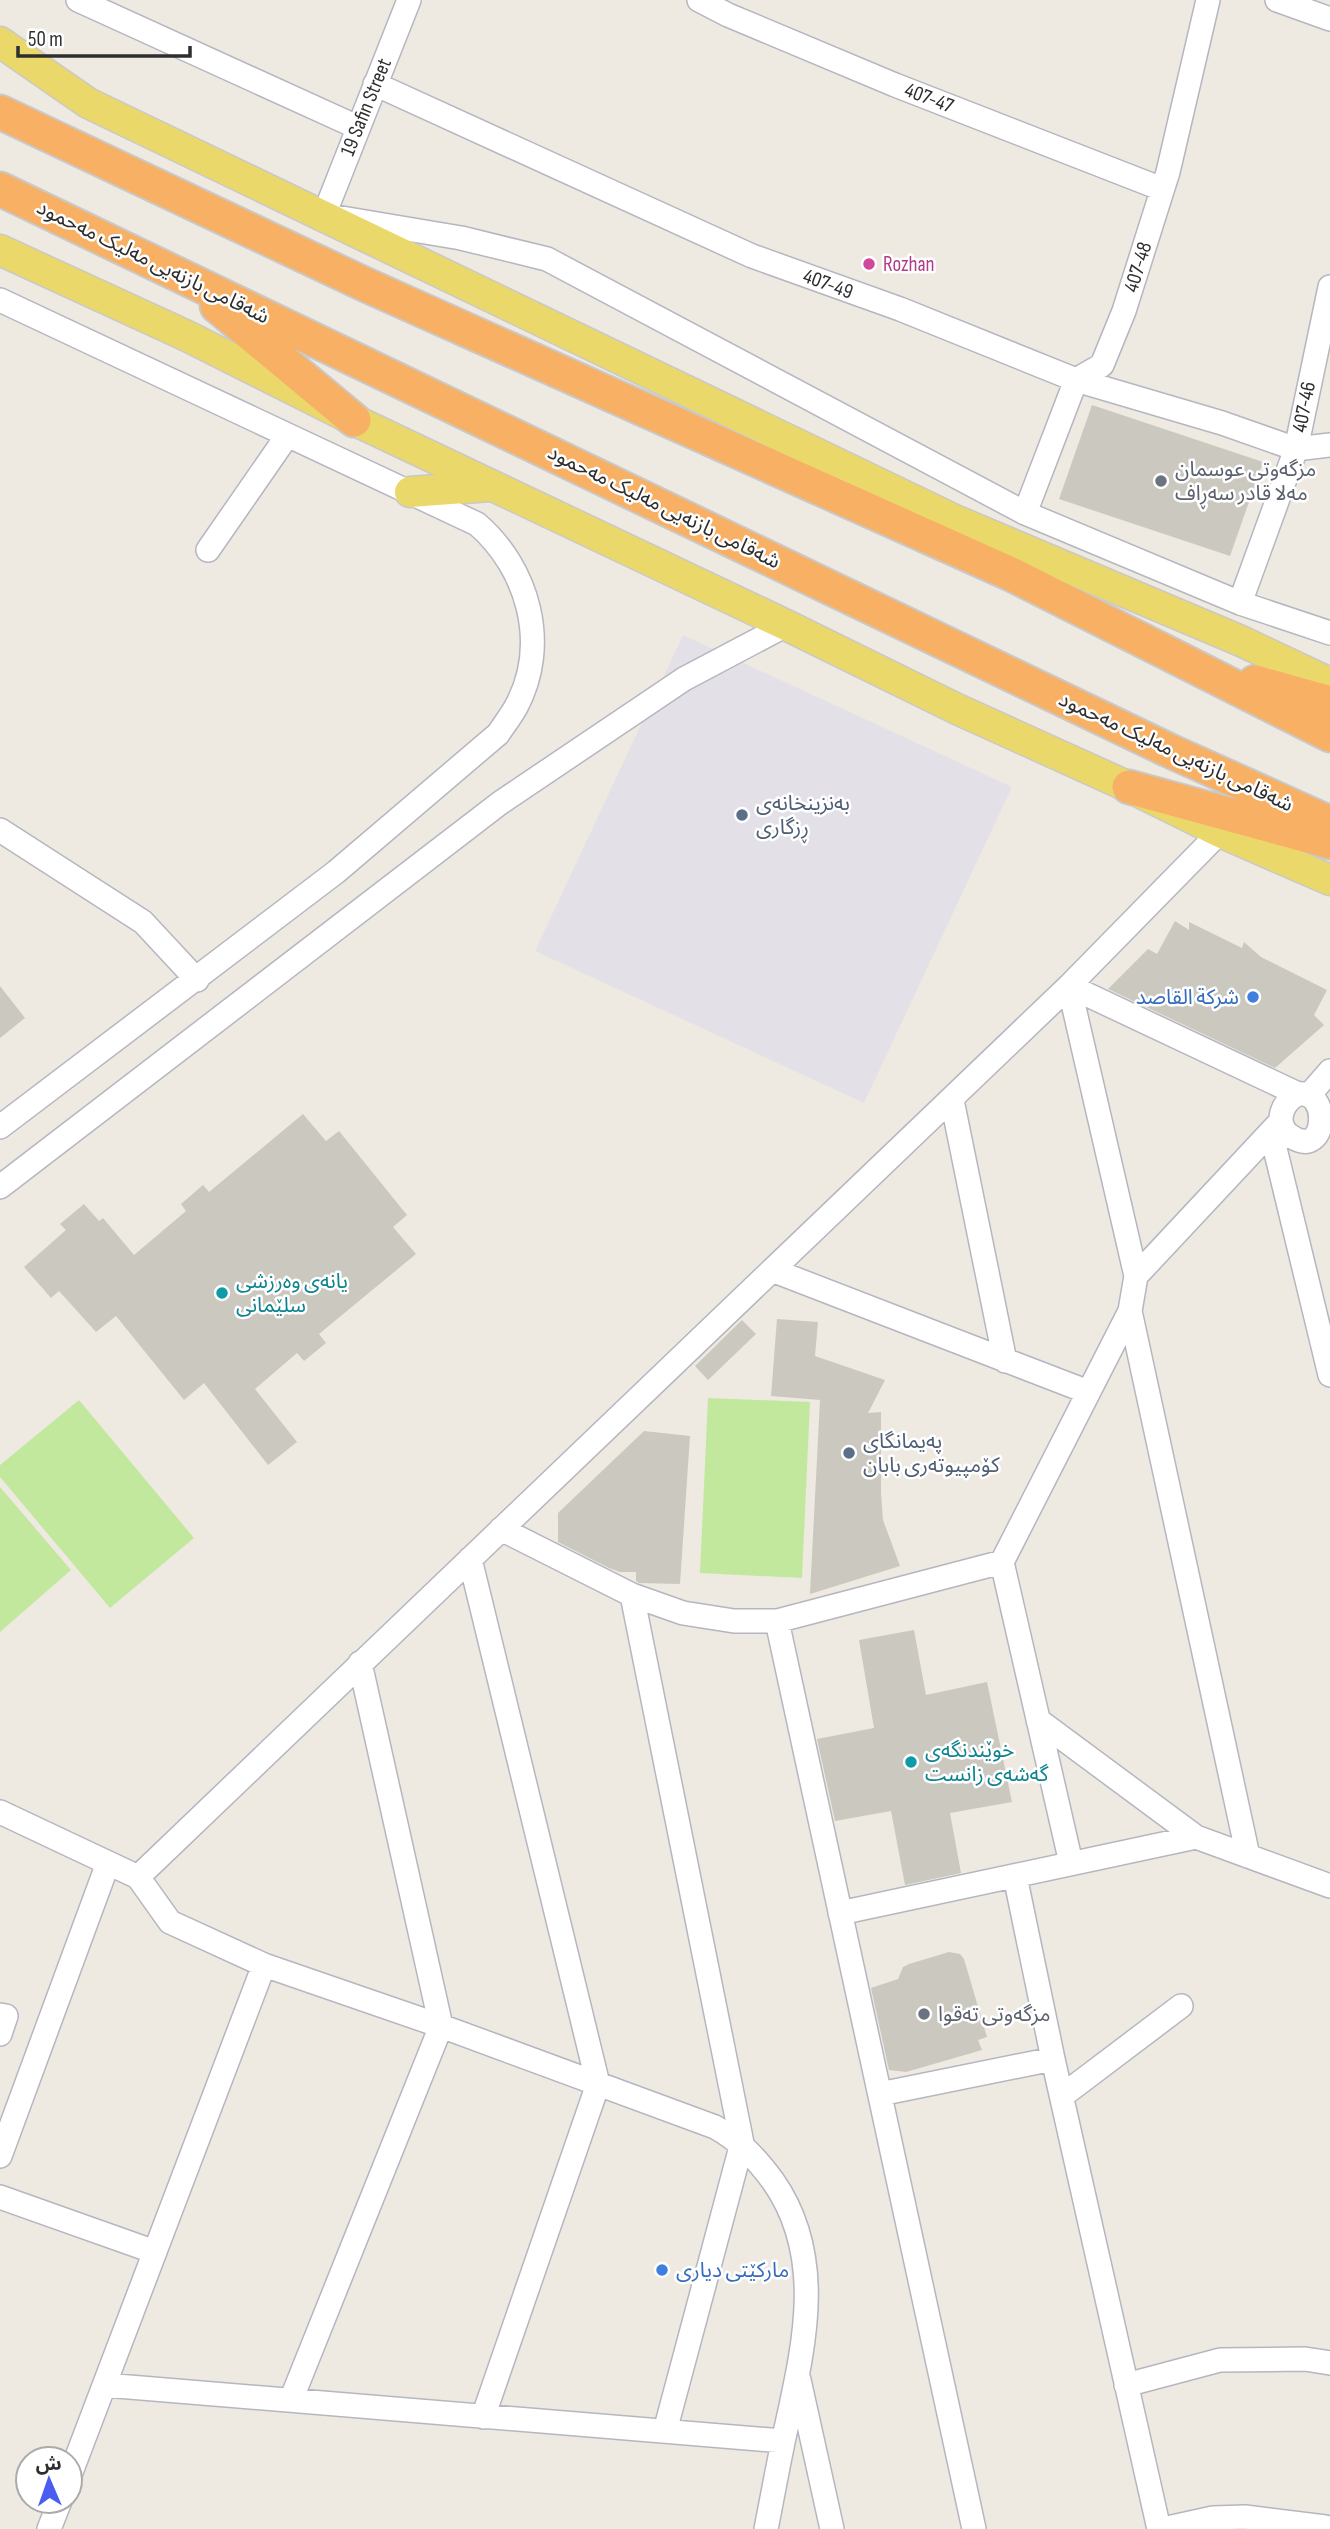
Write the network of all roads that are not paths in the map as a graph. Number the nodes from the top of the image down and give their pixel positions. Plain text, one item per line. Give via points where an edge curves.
1 (78, 0) edge
2 (409, 0) edge
3 (699, 0) edge
4 (1208, 0) edge
5 (1277, 0) edge
6 (1330, 19) edge
7 (0, 42) edge
8 (375, 84) junction
9 (0, 112) edge
10 (357, 127) junction
11 (0, 189) edge
12 (1162, 189) junction
13 (324, 215) junction
14 (0, 250) edge
15 (177, 273) junction
16 (1330, 287) edge
17 (0, 300) edge
18 (1076, 380) junction
19 (354, 420) junction
20 (287, 436) junction
21 (1330, 445) edge
22 (1296, 449) junction
23 (494, 486) junction
24 (410, 492) junction
25 (1025, 513) junction
26 (208, 550) dead end
27 (1240, 603) junction
28 (786, 625) junction
29 (1330, 633) edge
30 (1182, 661) junction
31 (1330, 683) edge
32 (1330, 703) edge
33 (1330, 735) edge
34 (1129, 787) junction
35 (1330, 823) edge
36 (0, 830) edge
37 (1220, 832) junction
38 (1330, 842) edge
39 (1330, 880) edge
40 (197, 980) junction
41 (1069, 986) junction
42 (1330, 1071) edge
43 (1304, 1094) junction
44 (952, 1100) junction
45 (0, 1127) edge
46 (1276, 1127) junction
47 (1328, 1129) edge
48 (0, 1187) edge
49 (772, 1270) junction
50 (1136, 1276) junction
51 (1130, 1311) junction
52 (1004, 1361) junction
53 (1330, 1375) edge
54 (1088, 1392) junction
55 (501, 1529) junction
56 (470, 1559) junction
57 (1002, 1562) junction
58 (632, 1595) junction
59 (777, 1621) junction
60 (360, 1663) junction
61 (1038, 1720) junction
62 (0, 1812) edge
63 (1196, 1837) junction
64 (1248, 1856) junction
65 (108, 1863) junction
66 (1071, 1863) junction
67 (1015, 1876) junction
68 (138, 1877) junction
69 (1330, 1886) edge
70 (841, 1913) junction
71 (264, 1965) junction
72 (1181, 2006) dead end
73 (0, 2015) edge
74 (441, 2026) junction
75 (0, 2034) edge
76 (1053, 2059) junction
77 (598, 2084) junction
78 (880, 2094) junction
79 (1062, 2096) junction
80 (742, 2143) junction
81 (0, 2156) edge
82 (0, 2197) edge
83 (155, 2252) junction
84 (1330, 2363) edge
85 (798, 2374) junction
86 (105, 2385) junction
87 (1126, 2385) junction
88 (291, 2400) junction
89 (483, 2417) junction
90 (665, 2431) junction
91 (783, 2441) junction
92 (82, 2445) edge
93 (1325, 2528) edge
94 (766, 2529) edge
95 (832, 2529) edge
96 (974, 2529) edge
97 (1161, 2529) edge

1 - 10 street
2 - 8 street, 19 Safin Street
3 - 12 street, 407-47 via 895,85
4 - 12 street, 407-48
5 - 6 street
7 - 13 main road via 88,103
8 - 10 street, 19 Safin Street
8 - 18 street, 407-49 via 752,256
9 - 30 highway via 364,284 1011,574
10 - 13 street, 19 Safin Street
11 - 15 highway, شەقامی بازنەیی مەلیک مەحمود
12 - 18 street, 407-48 via 1124,312 1102,365
13 - 25 street via 461,238 547,259
13 - 31 main road via 957,521
14 - 19 main road
15 - 19 highway
15 - 35 highway, شەقامی بازنەیی مەلیک مەحمود via 1168,750
16 - 22 street, 407-46
17 - 20 street
18 - 22 street, 407-49
18 - 25 street
19 - 23 main road
20 - 24 street
20 - 26 street
21 - 22 street
22 - 27 street, 407-46
23 - 24 main road
23 - 28 main road
24 - 40 street via 477,524 516,572 534,639 517,706 498,734 336,873
25 - 27 street
27 - 29 street
28 - 34 main road
28 - 48 street via 684,679 500,803
30 - 32 highway
30 - 33 highway
34 - 37 main road
34 - 38 highway
36 - 40 street via 143,922
37 - 39 main road
37 - 41 street
40 - 45 street
41 - 43 street
41 - 44 street
41 - 50 street
42 - 43 street
43 - 46 street via 1285,1103
43 - 47 street via 1321,1099
44 - 49 street
44 - 52 street
46 - 47 street via 1300,1140 1315,1139
46 - 50 street
46 - 53 street
49 - 52 street
49 - 55 street
50 - 51 street
51 - 54 street
51 - 64 street
52 - 54 street
54 - 57 street
55 - 56 street
55 - 58 street
56 - 60 street
56 - 77 street
57 - 59 street
57 - 61 street
58 - 59 street via 710,1618
58 - 80 street
59 - 70 street
60 - 68 street
60 - 74 street
61 - 63 street
61 - 66 street
62 - 65 street
63 - 64 street
63 - 66 street
64 - 69 street
65 - 68 street
65 - 81 street
66 - 67 street
67 - 70 street
67 - 76 street
68 - 71 street via 170,1922
70 - 78 street
71 - 74 street
71 - 83 street
72 - 79 street
73 - 75 street via 6,2016
74 - 77 street
74 - 88 street
76 - 78 street
76 - 79 street
77 - 80 street via 715,2127
77 - 89 street
78 - 96 street
79 - 87 street
80 - 85 street via 780,2191 801,2242 807,2311
80 - 90 street
82 - 83 street
83 - 86 street
84 - 87 street via 1220,2360
85 - 91 street
85 - 95 street
86 - 88 street
86 - 92 street
87 - 97 street
88 - 89 street
89 - 90 street
90 - 91 street
91 - 94 street
93 - 97 street via 1245,2517 1213,2518

